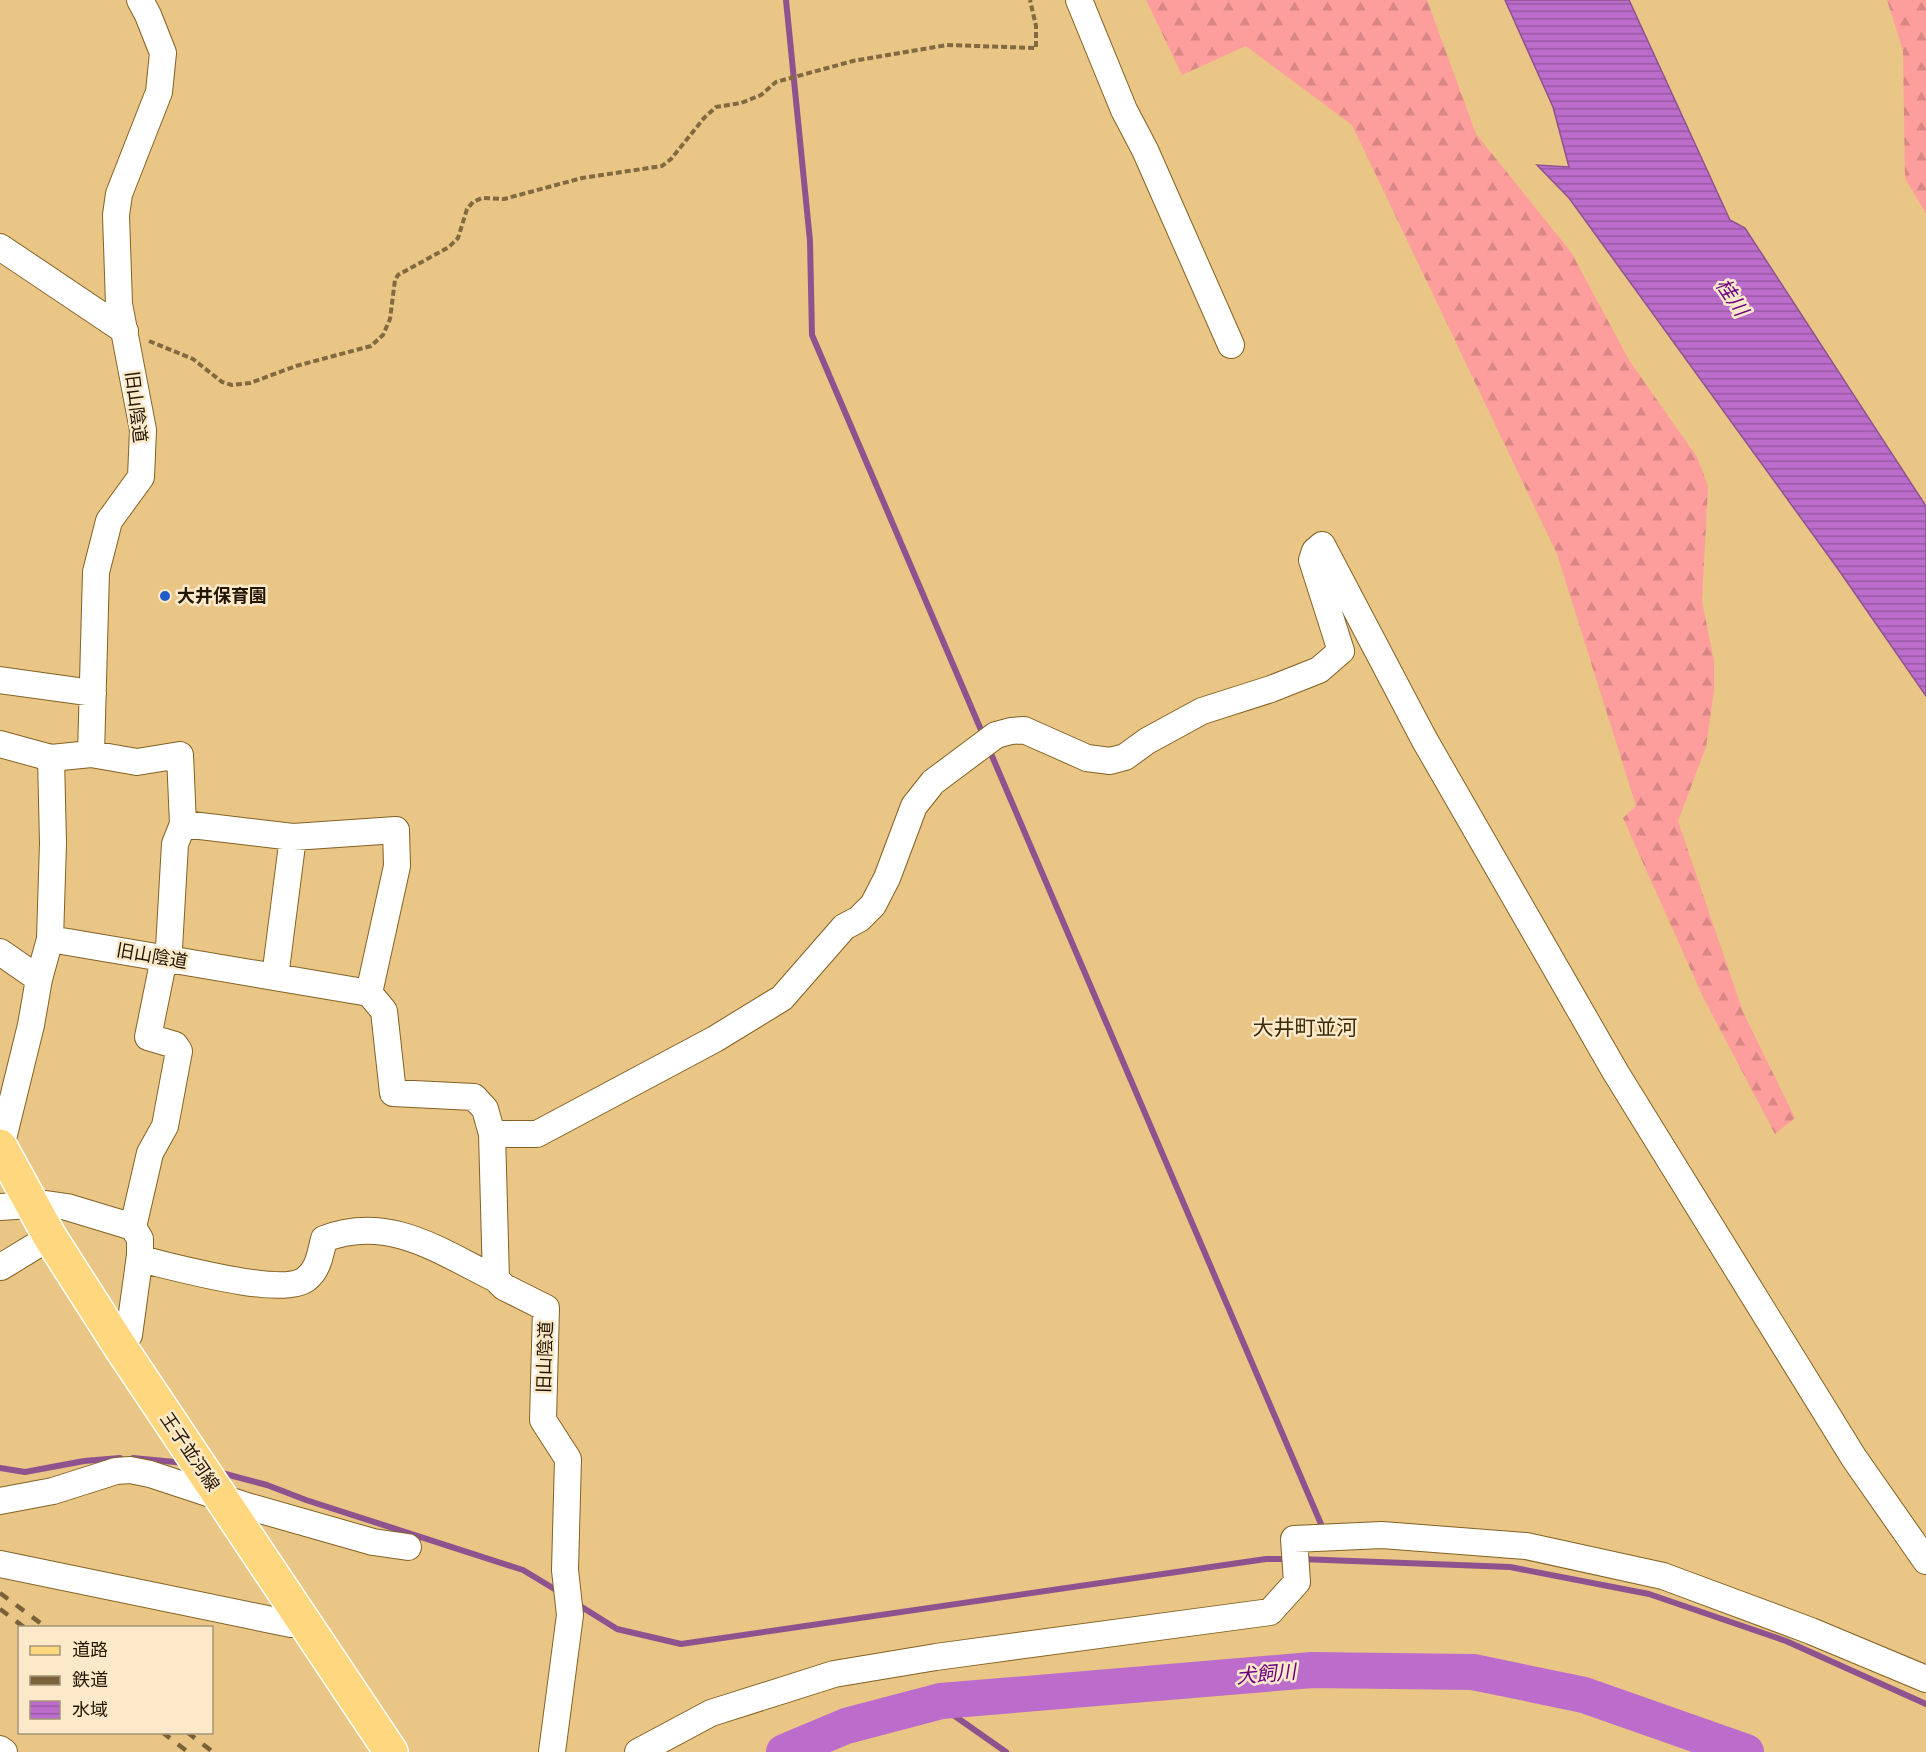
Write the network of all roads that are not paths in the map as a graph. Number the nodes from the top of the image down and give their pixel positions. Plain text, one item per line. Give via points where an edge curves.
1 (140, 0) edge
2 (1079, 0) edge
3 (0, 247) edge
4 (125, 331) junction
5 (1231, 345) dead end
6 (0, 680) edge
7 (93, 693) junction
8 (0, 744) edge
9 (91, 754) junction
10 (51, 758) junction
11 (183, 824) junction
12 (294, 837) junction
13 (50, 939) junction
14 (0, 952) edge
15 (164, 958) junction
16 (275, 977) junction
17 (39, 979) junction
18 (369, 993) junction
19 (492, 1134) junction
20 (0, 1146) edge
21 (32, 1205) junction
22 (0, 1207) edge
23 (133, 1227) junction
24 (50, 1238) junction
25 (140, 1259) junction
26 (1, 1267) edge
27 (496, 1279) junction
28 (121, 1347) junction
29 (218, 1493) junction
30 (0, 1501) edge
31 (408, 1547) dead end
32 (1926, 1561) edge
33 (0, 1564) edge
34 (304, 1622) junction
35 (1926, 1679) edge
36 (0, 1749) edge
37 (4, 1752) edge
38 (391, 1752) edge
39 (552, 1752) edge
40 (638, 1752) edge

1 - 4 street, 旧山陰道 via 163,53 159,92 117,202 119,304
2 - 5 street via 1124,110
3 - 4 street
4 - 7 street, 旧山陰道 via 143,430 141,477 109,521 96,572
6 - 7 street
7 - 9 street, 旧山陰道
8 - 10 street
9 - 10 street
9 - 11 street via 137,762 180,755
10 - 13 street
11 - 12 street
11 - 15 street via 174,844 169,948
12 - 16 street
12 - 18 street via 396,830 397,866
13 - 15 street, 旧山陰道
13 - 17 street
14 - 17 street
15 - 16 street, 旧山陰道
15 - 23 street via 148,1037 175,1045 179,1051 165,1126 150,1153
16 - 18 street, 旧山陰道
17 - 20 street
18 - 19 street via 384,1011 393,1093 474,1097 485,1109
19 - 27 street
19 - 32 street via 537,1134 715,1039 782,998 844,927 873,905 914,806 933,782 996,735 1024,730 1087,758 1110,761 1125,757 1202,711 1319,670 1341,651 1312,560 1322,545 1424,739 1616,1073 1854,1458
20 - 21 main road, 王子並河線
21 - 22 street
21 - 23 street via 67,1207
21 - 24 main road, 王子並河線
23 - 25 street via 140,1239
24 - 26 street
24 - 28 main road, 王子並河線
25 - 27 street via 255,1285 283,1285 305,1281 317,1268 324,1239 344,1231 379,1230 407,1236
25 - 28 street via 129,1335
27 - 39 street, 旧山陰道 via 546,1308 543,1420 568,1459 565,1570 570,1615
28 - 29 main road, 王子並河線
29 - 30 street via 130,1470
29 - 31 street via 373,1542
29 - 34 main road, 王子並河線
33 - 34 street via 291,1624
34 - 38 main road, 王子並河線
35 - 40 street via 1810,1630 1663,1576 1526,1546 1382,1535 1294,1539 1297,1582 1270,1612 834,1674 711,1713
36 - 37 street

